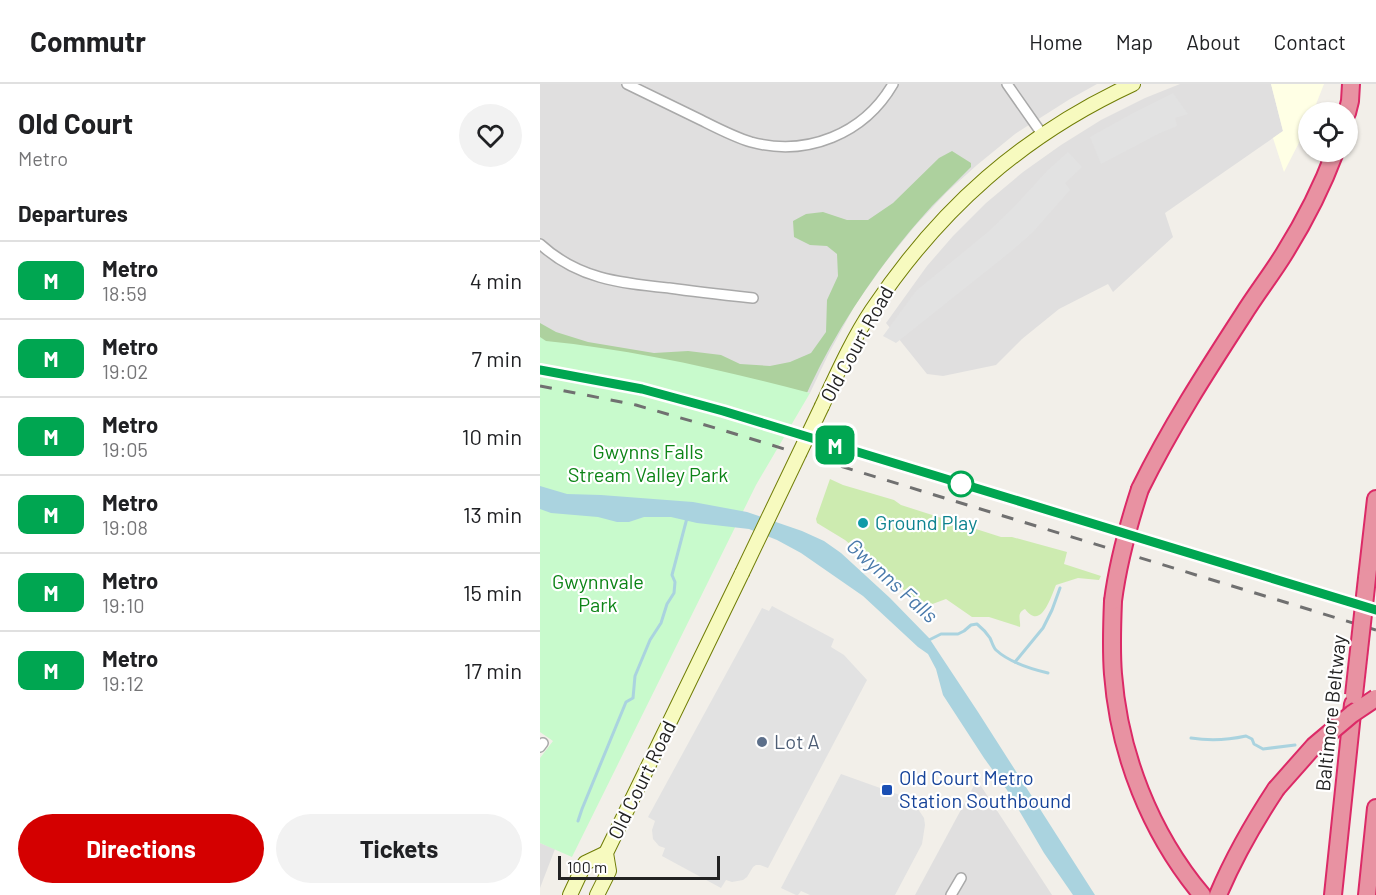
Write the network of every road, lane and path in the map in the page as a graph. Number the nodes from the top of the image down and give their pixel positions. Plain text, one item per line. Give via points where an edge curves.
1 (627, 84) edge
2 (893, 84) edge
3 (1007, 84) edge
4 (1133, 84) edge
5 (1351, 84) edge
6 (1349, 102) edge
7 (1042, 134) junction
8 (1331, 162) edge
9 (540, 244) edge
10 (753, 298) dead end
11 (1376, 499) edge
12 (1376, 698) edge
13 (1376, 808) edge
14 (606, 853) junction
15 (961, 878) dead end
16 (1198, 891) edge
17 (570, 895) edge
18 (597, 895) edge
19 (951, 895) edge
20 (1218, 895) edge
21 (1333, 895) edge
22 (1367, 895) edge

1 - 2 street via 734,136 781,147 846,132 873,110
3 - 7 street
4 - 7 main road, Old Court Road
5 - 6 highway
7 - 14 main road, Old Court Road, bridge via 948,213 897,275 858,334
8 - 16 highway, bridge via 1305,219 1189,398 1158,453 1140,489 1117,572 1111,642 1117,708 1126,749 1164,842
9 - 10 street via 560,260 608,280
11 - 21 highway, Baltimore Beltway, bridge
12 - 20 highway, bridge via 1314,746 1276,789 1232,862
13 - 22 highway
14 - 17 main road, Old Court Road via 585,863
14 - 18 main road, Old Court Road via 609,871
15 - 19 street

